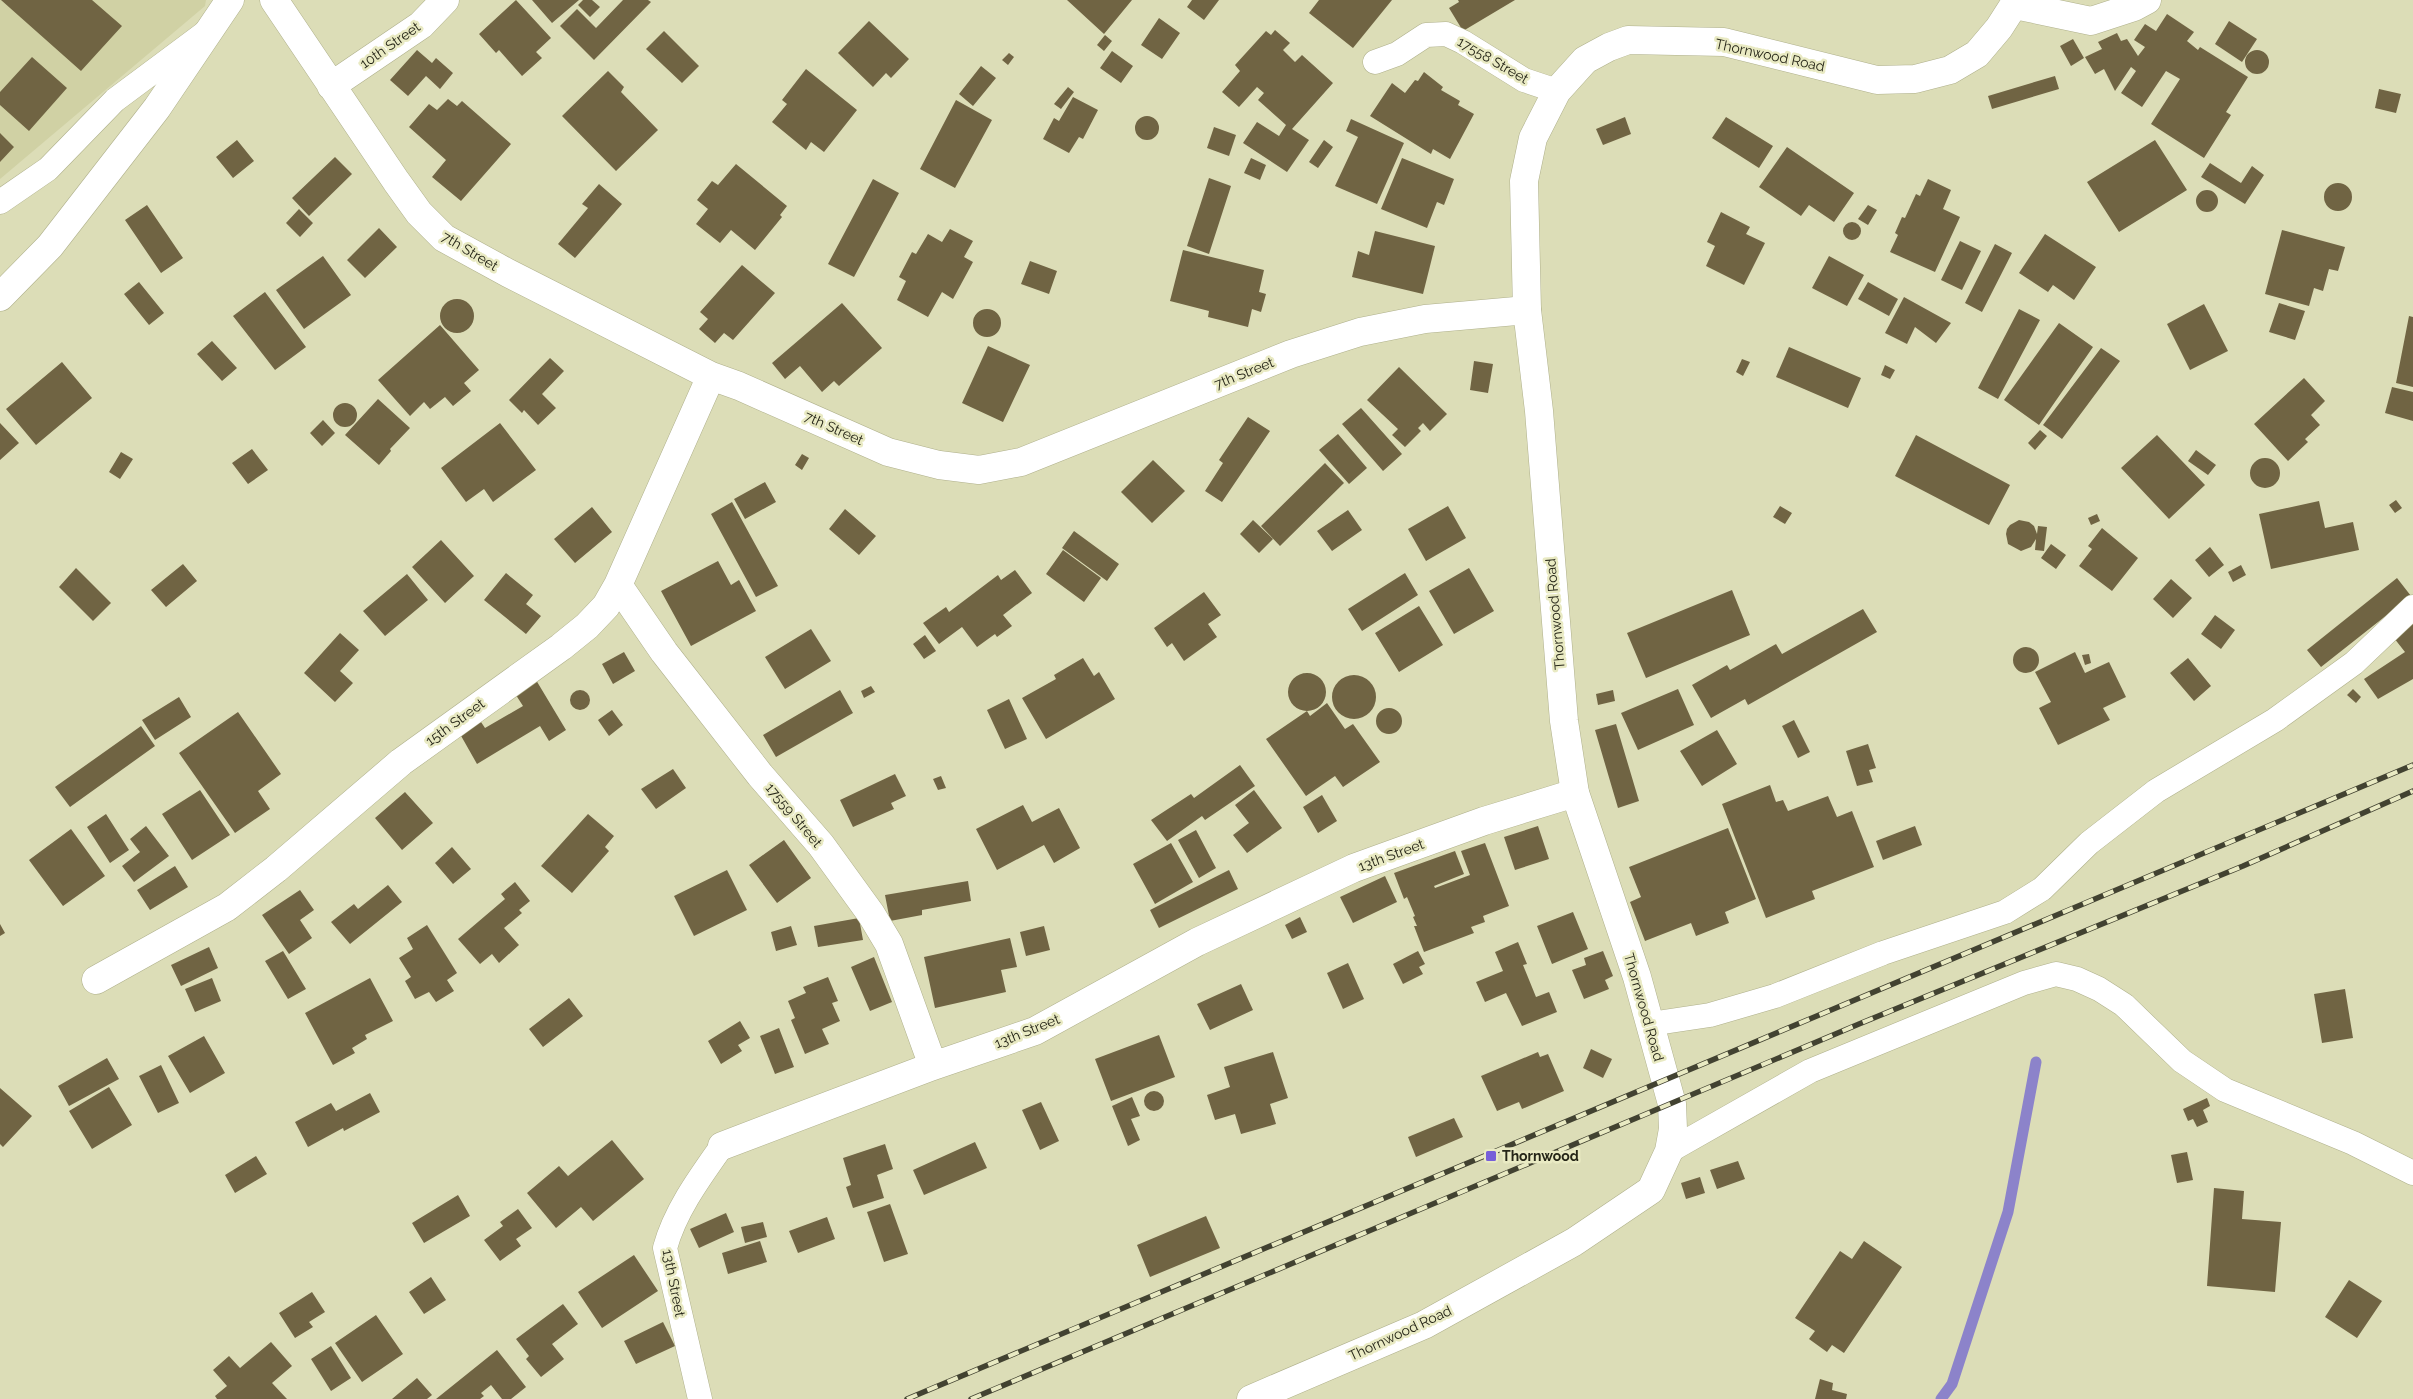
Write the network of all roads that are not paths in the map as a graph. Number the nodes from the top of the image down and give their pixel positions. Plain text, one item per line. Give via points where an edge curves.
1 (230, 0) edge
2 (274, 0) edge
3 (445, 0) edge
4 (2147, 0) edge
5 (2016, 3) edge
6 (210, 29) junction
7 (1375, 62) dead end
8 (331, 86) junction
9 (1557, 91) junction
10 (0, 202) edge
11 (0, 297) edge
12 (1527, 310) junction
13 (711, 376) junction
14 (618, 585) junction
15 (2413, 607) edge
16 (1575, 793) junction
17 (96, 980) dead end
18 (1650, 1024) junction
19 (933, 1066) junction
20 (722, 1146) joint
21 (1669, 1151) junction
22 (2413, 1173) edge
23 (700, 1399) edge
24 (1252, 1399) edge

1 - 6 street
2 - 8 street, 7th Street
3 - 8 street, 10th Street via 421,25
4 - 5 street via 2091,21
5 - 9 street, Thornwood Road via 1977,54 1950,70 1915,79 1877,80 1724,42 1628,40 1585,60
6 - 10 lane via 115,100 48,169
6 - 11 street via 157,108 50,246
7 - 9 lane, 17558 Street via 1397,54 1426,35 1446,34 1524,80
8 - 13 street, 7th Street via 419,213 444,238
9 - 12 street, Thornwood Road via 1534,138 1524,181
12 - 13 street, 7th Street via 1425,319 1360,332 1291,354 1021,462 978,470 939,466 888,452
12 - 16 street, Thornwood Road via 1539,412 1564,721
13 - 14 street, 15th Street
14 - 17 street, 15th Street via 606,606 562,647 401,762 276,869 227,906
14 - 19 street, 17559 Street via 664,652 760,775 821,845 871,914 889,944
15 - 18 lane via 2354,663 2275,720 2156,791 2089,844 2042,889 2005,912 1883,953 1775,996 1710,1014
16 - 18 street, Thornwood Road
16 - 19 street, 13th Street via 1484,821 1354,868 1197,942 1035,1031
18 - 21 street, Thornwood Road via 1672,1104 1673,1129
19 - 20 street, 13th Street
20 - 23 lane, 13th Street via 700,1177 670,1231 665,1248
21 - 22 lane via 1810,1071 2024,983 2056,974 2099,989 2124,1005 2182,1061 2225,1090 2353,1143
21 - 24 street, Thornwood Road via 1650,1190 1574,1242 1424,1324

